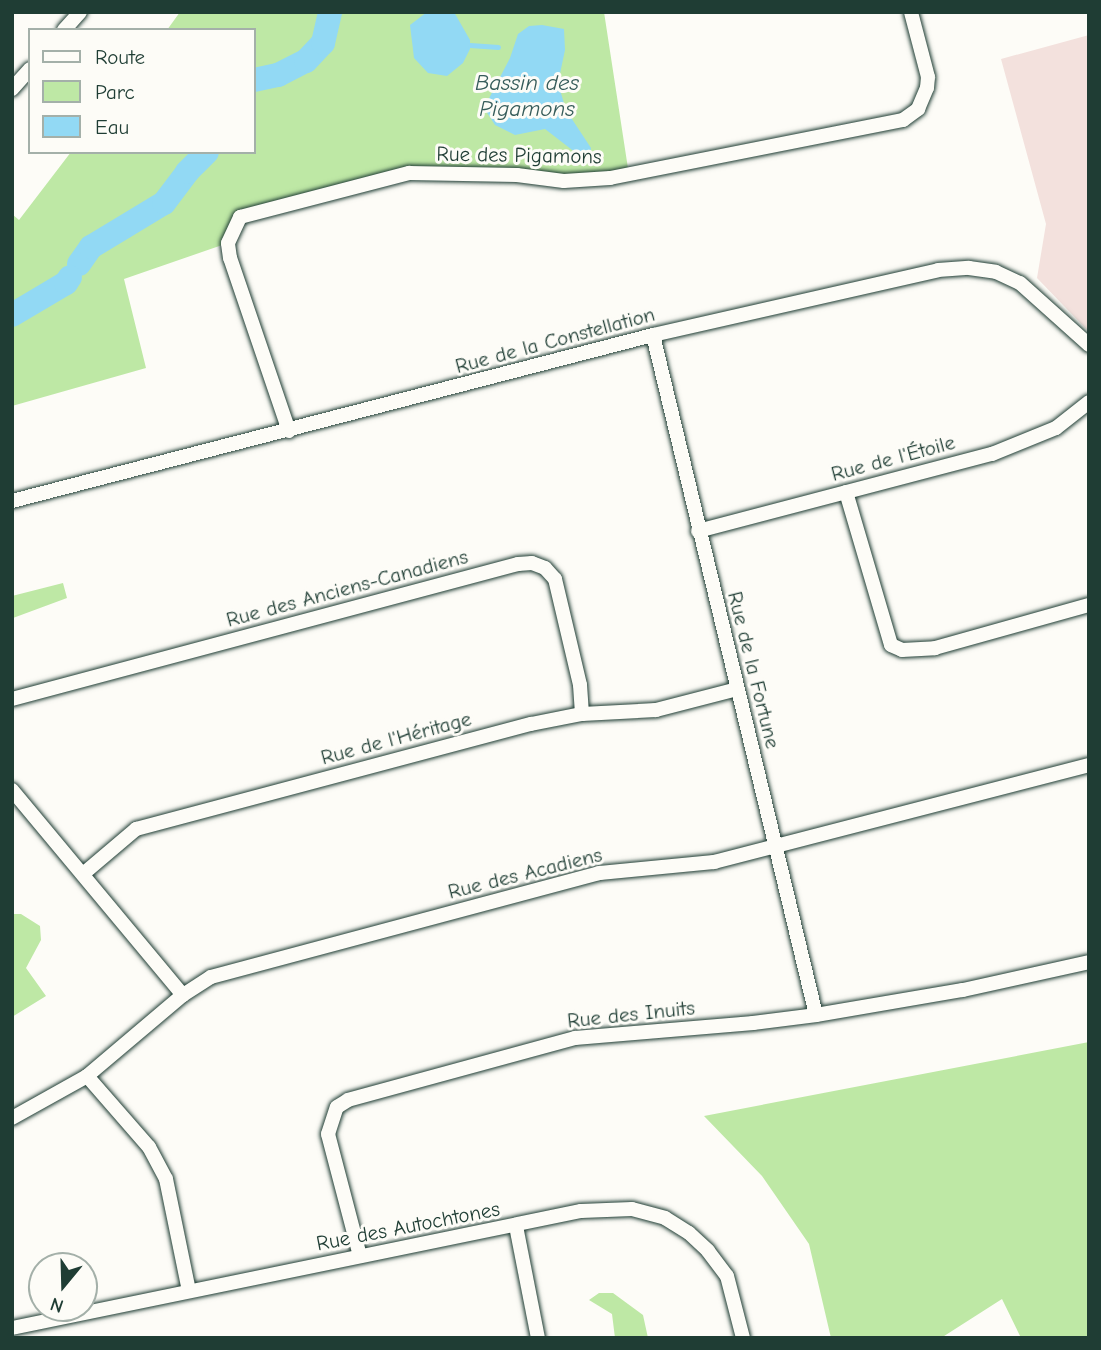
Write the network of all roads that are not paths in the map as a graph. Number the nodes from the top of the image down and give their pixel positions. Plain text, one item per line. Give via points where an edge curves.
1 (80, 12) edge
2 (911, 12) edge
3 (66, 28) edge
4 (28, 71) edge
5 (12, 89) edge
6 (653, 335) junction
7 (1089, 345) edge
8 (1089, 402) edge
9 (289, 431) junction
10 (846, 492) junction
11 (12, 501) edge
12 (698, 531) junction
13 (1089, 605) edge
14 (737, 689) junction
15 (12, 699) edge
16 (582, 715) junction
17 (1089, 765) edge
18 (12, 790) edge
19 (775, 848) junction
20 (83, 873) junction
21 (1089, 962) edge
22 (183, 995) junction
23 (816, 1014) junction
24 (87, 1076) junction
25 (12, 1118) edge
26 (516, 1226) junction
27 (360, 1256) junction
28 (189, 1291) junction
29 (12, 1328) edge
30 (538, 1338) edge
31 (743, 1338) edge

1 - 3 street
2 - 9 street, Rue des Pigamons via 928,76 918,109 903,120 610,178 564,181 517,175 409,173 240,217 228,243 230,258
4 - 5 street
6 - 7 street, Rue de la Constellation via 938,270 969,268 996,272 1020,283
6 - 9 street, Rue de la Constellation
6 - 12 street, Rue de la Fortune
8 - 10 street, Rue de l'Étoile via 1056,428 992,454
9 - 11 street, Rue de la Constellation
10 - 12 street, Rue de l'Étoile
10 - 13 street via 891,645 902,650 935,648
12 - 14 street, Rue de la Fortune
14 - 16 street, Rue de l'Héritage via 656,710
14 - 19 street, Rue de la Fortune
15 - 16 street, Rue des Anciens-Canadiens via 532,563 555,579 580,685
16 - 20 street, Rue de l'Héritage via 531,724 136,829
17 - 19 street, Rue des Acadiens
18 - 20 street
19 - 22 street, Rue des Acadiens via 714,862 599,873 211,977
19 - 23 street, Rue de la Fortune
20 - 22 street
21 - 23 street, Rue des Inuits via 963,990
22 - 24 street, Rue des Acadiens
23 - 27 street, Rue des Inuits via 575,1038 348,1100 337,1107 328,1134
24 - 25 street, Rue des Acadiens
24 - 28 street via 149,1147 166,1179
26 - 27 street, Rue des Autochtones
26 - 30 street
26 - 31 street, Rue des Autochtones via 581,1211 632,1209 665,1218 689,1233 727,1276
27 - 28 street, Rue des Autochtones
28 - 29 street, Rue des Autochtones

